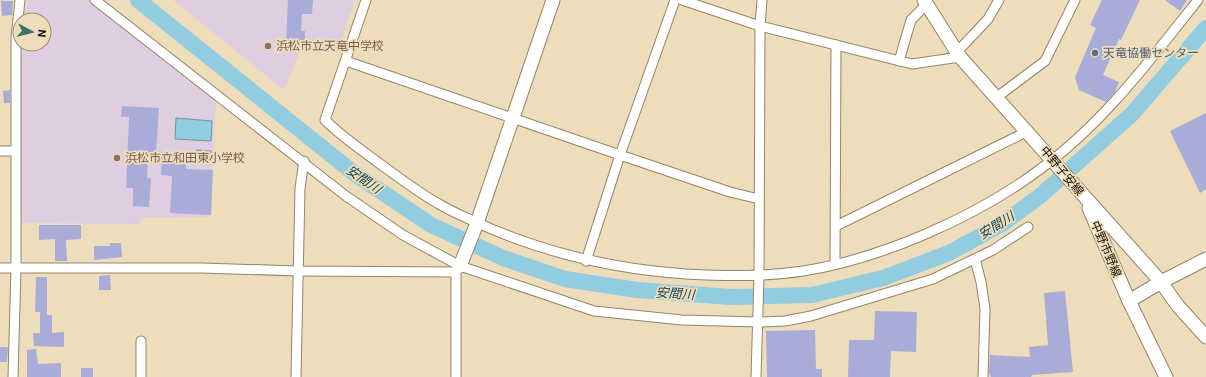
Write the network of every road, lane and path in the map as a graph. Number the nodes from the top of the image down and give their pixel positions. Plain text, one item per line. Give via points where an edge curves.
1 (20, 0) edge
2 (95, 0) edge
3 (366, 0) edge
4 (553, 0) edge
5 (675, 0) edge
6 (682, 0) edge
7 (762, 0) edge
8 (999, 0) edge
9 (1075, 0) edge
10 (1198, 0) edge
11 (925, 2) edge
12 (760, 26) junction
13 (836, 45) junction
14 (958, 54) junction
15 (346, 61) junction
16 (899, 61) junction
17 (997, 97) junction
18 (513, 118) junction
19 (1028, 132) junction
20 (0, 151) edge
21 (15, 151) junction
22 (620, 155) junction
23 (304, 161) junction
24 (1054, 161) junction
25 (1082, 193) junction
26 (759, 200) junction
27 (477, 223) junction
28 (836, 226) junction
29 (1028, 227) dead end
30 (975, 258) junction
31 (1206, 259) edge
32 (586, 261) junction
33 (835, 263) junction
34 (0, 268) edge
35 (16, 268) junction
36 (459, 268) junction
37 (299, 271) junction
38 (759, 276) junction
39 (1161, 282) junction
40 (1129, 301) junction
41 (759, 321) junction
42 (1206, 337) edge
43 (141, 341) dead end
44 (13, 377) edge
45 (141, 377) edge
46 (296, 377) edge
47 (456, 377) edge
48 (756, 377) edge
49 (983, 377) edge
50 (1166, 377) edge

1 - 21 street via 16,38
2 - 23 street
3 - 15 street
4 - 18 main road
5 - 22 street
6 - 12 street
7 - 12 street
8 - 14 street via 988,19
9 - 17 street via 1045,61
10 - 24 street via 1094,124
11 - 14 main road, 中野子安線
11 - 16 street via 911,20
12 - 13 street
12 - 26 street
13 - 16 street
13 - 28 street
14 - 16 street via 912,64
14 - 17 main road, 中野子安線
15 - 18 street
15 - 27 street via 325,120 337,132 403,181 441,206
17 - 19 main road, 中野子安線
18 - 22 street
18 - 27 main road
19 - 24 main road, 中野子安線
19 - 28 street
20 - 21 street
21 - 35 street
22 - 26 street
22 - 32 street
23 - 36 street via 346,196 397,231
23 - 37 street via 300,188
24 - 25 main road, 中野子安線
24 - 33 street via 1006,193 938,228 879,251
25 - 39 main road, 中野子安線
25 - 40 main road, 中野市野線
26 - 38 street
27 - 32 street via 517,240
27 - 36 main road
28 - 33 street
29 - 30 street via 993,250
30 - 41 street via 933,279 859,303 785,321
30 - 49 street via 985,309
31 - 39 main road
32 - 38 street via 666,272
33 - 38 street via 804,271
34 - 35 street
35 - 37 street
35 - 44 street
36 - 37 street
36 - 41 street via 594,311 682,320
36 - 47 street
37 - 46 street
38 - 41 street
39 - 40 main road
39 - 42 main road, 中野子安線 via 1178,306
40 - 50 main road, 中野市野線
41 - 48 street
43 - 45 street

